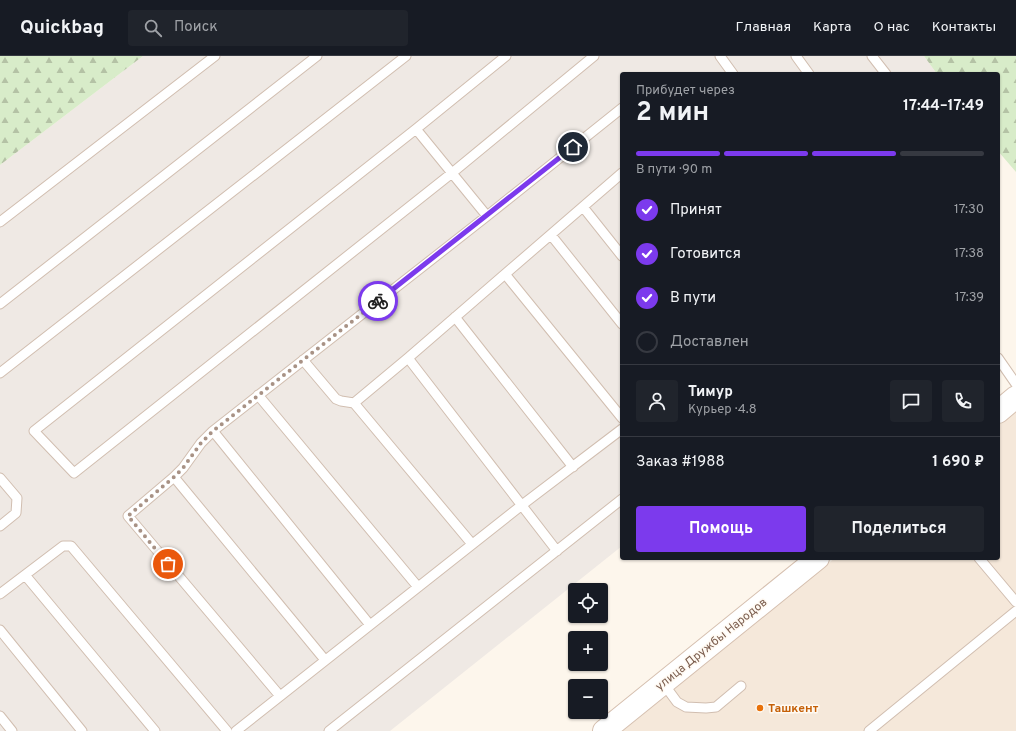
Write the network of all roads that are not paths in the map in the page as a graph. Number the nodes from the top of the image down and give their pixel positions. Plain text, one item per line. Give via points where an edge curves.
1 (215, 56) edge
2 (317, 56) edge
3 (406, 56) edge
4 (506, 56) edge
5 (594, 56) edge
6 (720, 56) edge
7 (796, 56) edge
8 (872, 56) edge
9 (732, 72) edge
10 (808, 72) edge
11 (884, 72) edge
12 (620, 110) edge
13 (416, 129) junction
14 (452, 173) junction
15 (620, 175) edge
16 (583, 207) junction
17 (487, 216) junction
18 (0, 222) edge
19 (551, 235) junction
20 (620, 253) edge
21 (505, 274) junction
22 (0, 304) edge
23 (455, 317) junction
24 (620, 321) edge
25 (408, 358) junction
26 (303, 360) junction
27 (1000, 361) edge
28 (0, 373) edge
29 (1016, 384) edge
30 (258, 395) junction
31 (1016, 397) edge
32 (354, 403) junction
33 (1000, 410) edge
34 (620, 416) edge
35 (213, 431) junction
36 (620, 431) edge
37 (573, 467) junction
38 (174, 477) junction
39 (0, 478) edge
40 (620, 501) edge
41 (522, 505) junction
42 (0, 526) edge
43 (472, 544) junction
44 (557, 551) junction
45 (816, 560) edge
46 (981, 560) edge
47 (24, 575) junction
48 (418, 587) junction
49 (0, 594) edge
50 (1016, 602) edge
51 (1016, 610) edge
52 (370, 625) junction
53 (0, 630) edge
54 (325, 660) junction
55 (663, 683) junction
56 (741, 686) dead end
57 (280, 696) junction
58 (0, 716) edge
59 (12, 731) edge
60 (82, 731) edge
61 (155, 731) edge
62 (227, 731) edge
63 (236, 731) edge
64 (330, 731) edge
65 (604, 731) edge
66 (869, 731) edge

1 - 18 lane
2 - 22 lane
3 - 28 lane
4 - 13 lane
5 - 14 lane
6 - 9 lane
7 - 10 lane
8 - 11 lane
12 - 17 lane
13 - 14 lane
13 - 14 lane via 34,431 74,473
14 - 17 lane
15 - 16 lane
16 - 19 lane
16 - 20 lane
17 - 26 lane
19 - 21 lane
19 - 24 lane
21 - 23 lane
21 - 34 lane
23 - 25 lane
23 - 37 lane
25 - 32 lane
25 - 41 lane
26 - 30 lane
26 - 32 lane via 336,399
27 - 29 lane
30 - 35 lane
30 - 48 lane
31 - 33 main road
32 - 43 lane
35 - 38 lane
35 - 52 lane
36 - 37 lane
37 - 41 lane
38 - 54 lane
38 - 57 lane via 128,516
39 - 42 lane via 17,498 16,513
40 - 44 lane
41 - 43 lane
41 - 44 lane
43 - 48 lane
44 - 64 lane
45 - 55 main road, улица Дружбы Народов
46 - 50 lane
47 - 49 lane
47 - 61 lane
47 - 62 lane via 63,546 71,546
48 - 52 lane
51 - 66 lane
52 - 54 lane
53 - 60 lane
54 - 57 lane
55 - 56 lane via 677,702 686,707 706,708 716,706
55 - 65 main road, улица Дружбы Народов
57 - 63 lane
58 - 59 lane

